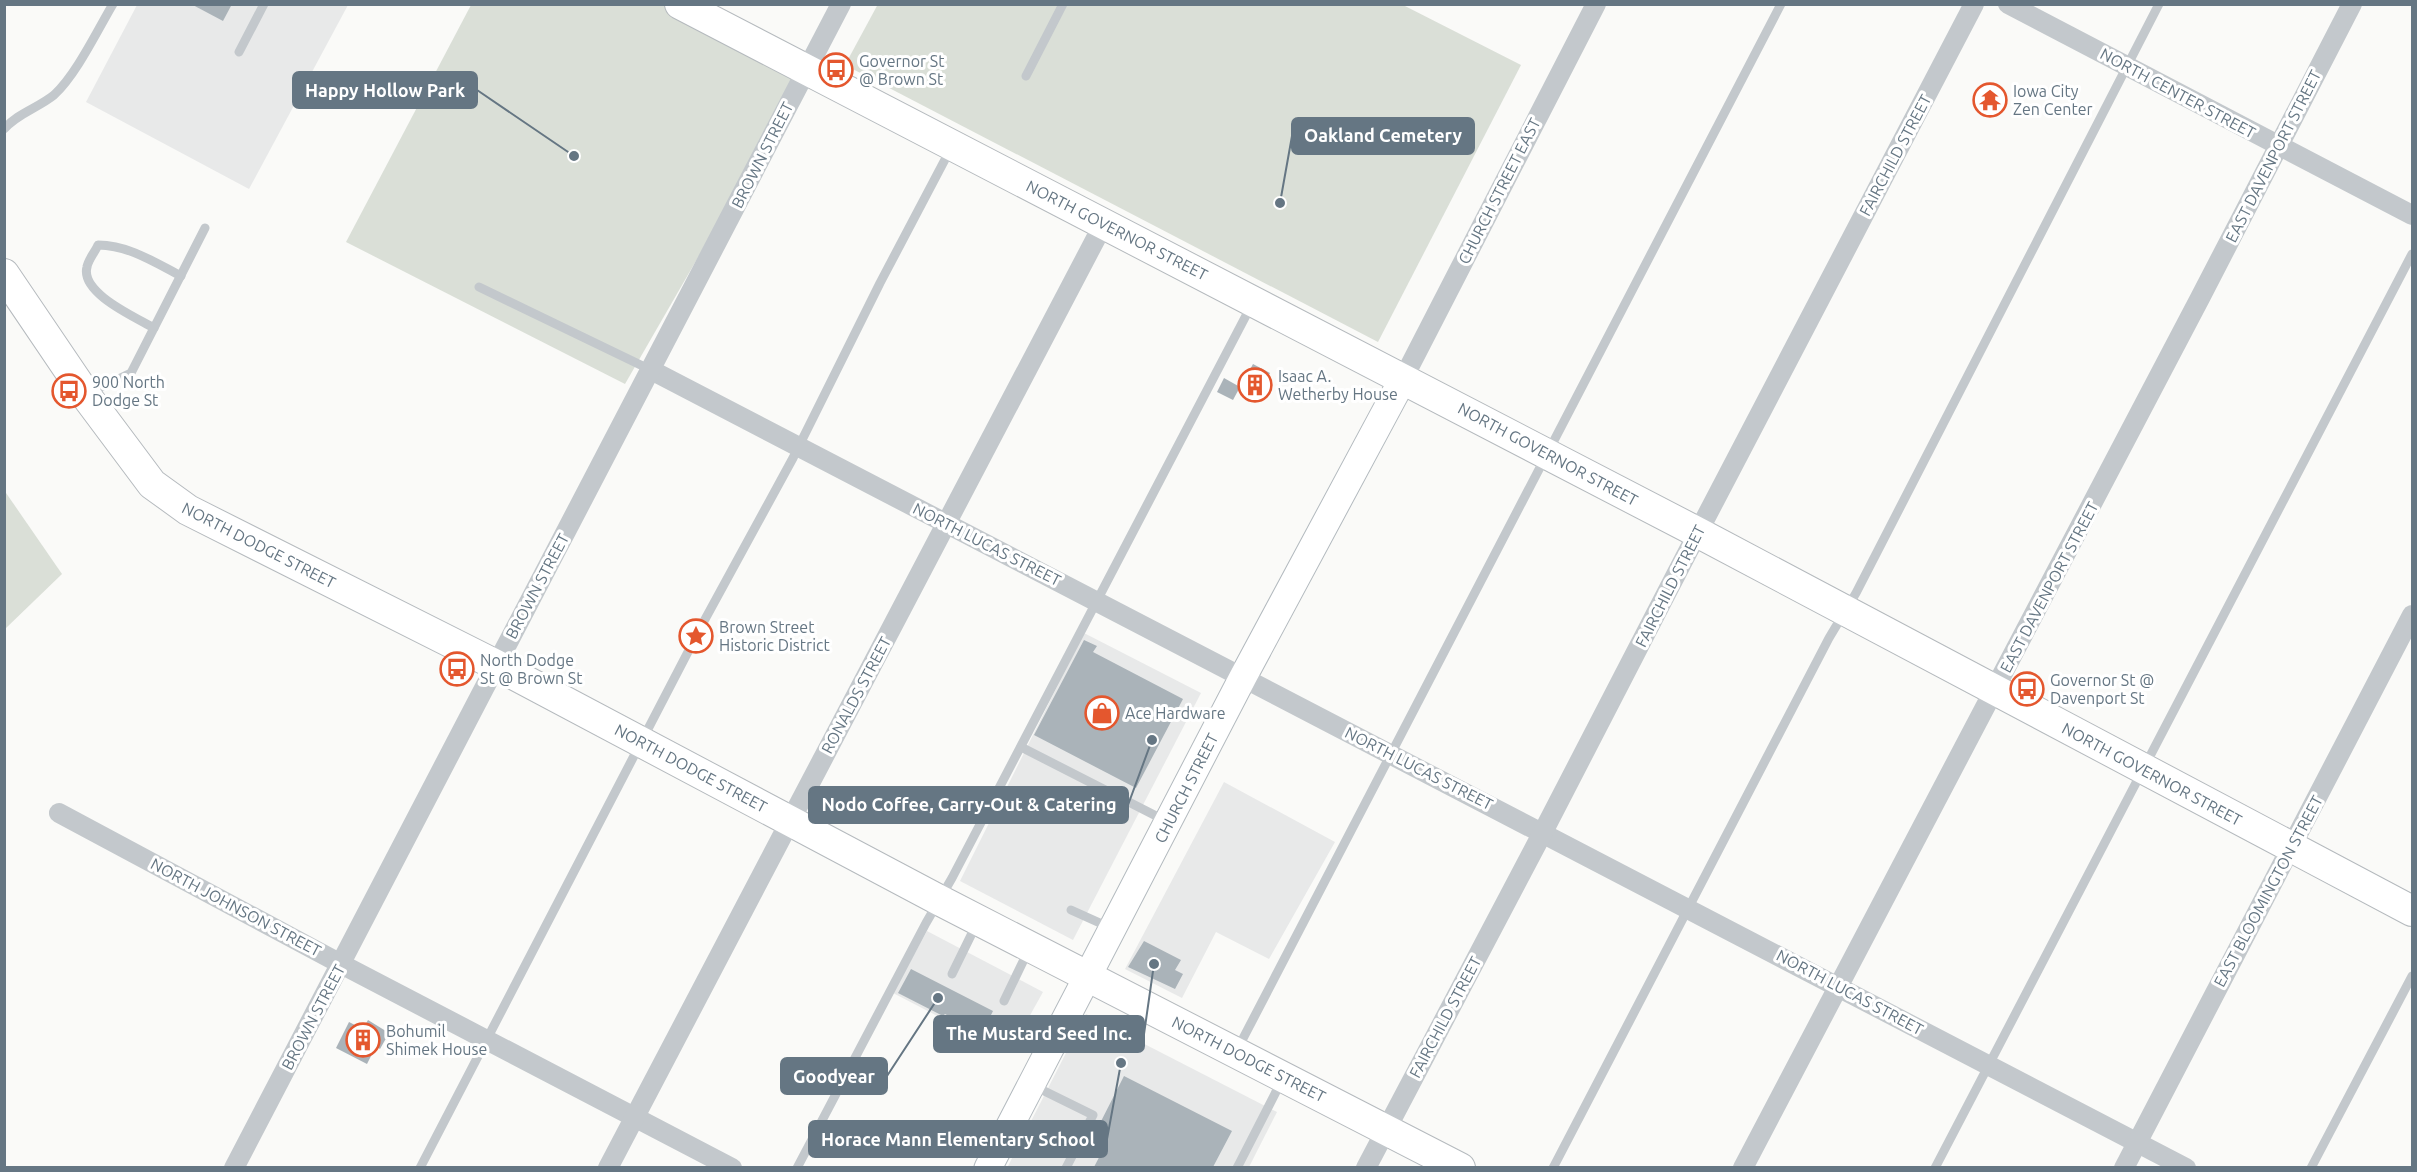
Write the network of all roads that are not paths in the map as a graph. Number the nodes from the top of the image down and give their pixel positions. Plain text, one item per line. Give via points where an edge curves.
1 (113, 4) edge
2 (264, 4) edge
3 (680, 4) edge
4 (841, 4) edge
5 (1063, 4) edge
6 (1596, 4) edge
7 (1781, 4) edge
8 (1974, 4) edge
9 (2008, 4) edge
10 (2159, 4) edge
11 (2352, 4) edge
12 (239, 52) dead end
13 (2127, 67) junction
14 (806, 70) junction
15 (1026, 76) dead end
16 (4, 129) edge
17 (953, 145) junction
18 (2278, 145) junction
19 (2412, 215) edge
20 (1104, 223) junction
21 (205, 228) dead end
22 (2412, 254) edge
23 (4, 274) edge
24 (181, 276) junction
25 (479, 287) dead end
26 (1254, 301) junction
27 (154, 328) junction
28 (651, 370) junction
29 (1403, 379) junction
30 (86, 394) junction
31 (799, 447) junction
32 (1547, 454) junction
33 (946, 523) junction
34 (1697, 532) junction
35 (1096, 600) junction
36 (1845, 611) junction
37 (2412, 615) edge
38 (496, 665) junction
39 (1244, 677) junction
40 (1994, 691) junction
41 (641, 742) junction
42 (1021, 747) junction
43 (1391, 754) junction
44 (2144, 770) junction
45 (59, 813) dead end
46 (790, 821) junction
47 (1168, 823) junction
48 (1544, 832) junction
49 (2290, 847) junction
50 (939, 900) junction
51 (1688, 908) junction
52 (1071, 910) dead end
53 (2412, 911) edge
54 (978, 921) junction
55 (1113, 930) junction
56 (1030, 947) junction
57 (340, 964) junction
58 (952, 974) dead end
59 (2412, 976) edge
60 (1088, 977) junction
61 (1838, 986) junction
62 (1004, 1001) dead end
63 (487, 1039) junction
64 (1236, 1052) junction
65 (1989, 1065) junction
66 (1284, 1077) junction
67 (1032, 1084) junction
68 (635, 1116) junction
69 (1386, 1129) junction
70 (2137, 1142) junction
71 (234, 1167) edge
72 (420, 1167) edge
73 (608, 1167) edge
74 (732, 1167) edge
75 (797, 1167) edge
76 (988, 1167) edge
77 (1066, 1167) edge
78 (1237, 1167) edge
79 (1366, 1167) edge
80 (1460, 1167) edge
81 (1553, 1167) edge
82 (1743, 1167) edge
83 (1935, 1167) edge
84 (2124, 1167) edge
85 (2186, 1167) edge
86 (2311, 1167) edge

1 - 16 lane via 56,93 26,110
2 - 12 lane
3 - 14 main road, NORTH GOVERNOR STREET
4 - 14 street, BROWN STREET
5 - 15 lane
6 - 29 street, CHURCH STREET EAST
7 - 32 lane
8 - 34 street, FAIRCHILD STREET
9 - 13 street, NORTH CENTER STREET
10 - 13 lane
11 - 18 street, EAST DAVENPORT STREET
13 - 18 street, NORTH CENTER STREET
13 - 36 lane
14 - 17 main road, NORTH GOVERNOR STREET
14 - 28 street, BROWN STREET
17 - 20 main road, NORTH GOVERNOR STREET
17 - 31 lane
18 - 19 street, NORTH CENTER STREET
18 - 40 street, EAST DAVENPORT STREET
20 - 26 main road, NORTH GOVERNOR STREET
20 - 33 street, RONALDS STREET
21 - 24 lane
22 - 44 lane
23 - 30 main road, NORTH DODGE STREET
24 - 27 lane
24 - 27 lane via 113,245 98,245 86,267 88,281 97,293
25 - 28 lane
26 - 29 main road, NORTH GOVERNOR STREET
26 - 35 lane
27 - 30 lane via 131,373
28 - 31 street, NORTH LUCAS STREET
28 - 38 street, BROWN STREET
29 - 32 main road, NORTH GOVERNOR STREET
29 - 39 street, CHURCH STREET
30 - 38 main road, NORTH DODGE STREET via 152,484 180,504
31 - 33 street, NORTH LUCAS STREET
31 - 41 lane
32 - 34 main road, NORTH GOVERNOR STREET
32 - 43 lane
33 - 35 street, NORTH LUCAS STREET
33 - 46 street, RONALDS STREET
34 - 36 main road, NORTH GOVERNOR STREET
34 - 48 street, FAIRCHILD STREET
35 - 39 street, NORTH LUCAS STREET
35 - 42 lane
36 - 40 main road, NORTH GOVERNOR STREET
36 - 51 lane
37 - 49 street, EAST BLOOMINGTON STREET
38 - 41 main road, NORTH DODGE STREET
38 - 57 street, BROWN STREET
39 - 43 street, NORTH LUCAS STREET
39 - 47 street, CHURCH STREET
40 - 44 main road, NORTH GOVERNOR STREET
40 - 61 street, EAST DAVENPORT STREET
41 - 46 main road, NORTH DODGE STREET
41 - 63 lane
42 - 47 lane
42 - 50 lane
43 - 48 street, NORTH LUCAS STREET
43 - 64 lane
44 - 49 main road, NORTH GOVERNOR STREET
44 - 65 lane
45 - 57 street, NORTH JOHNSON STREET
46 - 50 main road, NORTH DODGE STREET
46 - 68 street, RONALDS STREET
47 - 55 street, CHURCH STREET
48 - 51 street, NORTH LUCAS STREET
48 - 69 street, FAIRCHILD STREET
49 - 53 main road, NORTH GOVERNOR STREET
49 - 70 street, EAST BLOOMINGTON STREET
50 - 54 main road, NORTH DODGE STREET
50 - 75 lane
51 - 61 street, NORTH LUCAS STREET
51 - 81 lane
52 - 55 lane
54 - 56 main road, NORTH DODGE STREET
54 - 58 lane
55 - 60 street, CHURCH STREET
56 - 60 main road, NORTH DODGE STREET
56 - 62 lane
57 - 63 street, NORTH JOHNSON STREET
57 - 71 street, BROWN STREET
59 - 86 lane
60 - 64 main road, NORTH DODGE STREET
60 - 67 street, CHURCH STREET
61 - 65 street, NORTH LUCAS STREET
61 - 82 street, EAST DAVENPORT STREET
63 - 68 street, NORTH JOHNSON STREET
63 - 72 lane
64 - 66 main road, NORTH DODGE STREET
65 - 70 street, NORTH LUCAS STREET
65 - 83 lane
66 - 69 main road, NORTH DODGE STREET
66 - 78 lane
67 - 76 street, CHURCH STREET
67 - 77 lane via 1093,1114
68 - 73 street, RONALDS STREET
68 - 74 street, NORTH JOHNSON STREET
69 - 79 street, FAIRCHILD STREET
69 - 80 main road, NORTH DODGE STREET
70 - 84 street, EAST BLOOMINGTON STREET
70 - 85 street, NORTH LUCAS STREET

